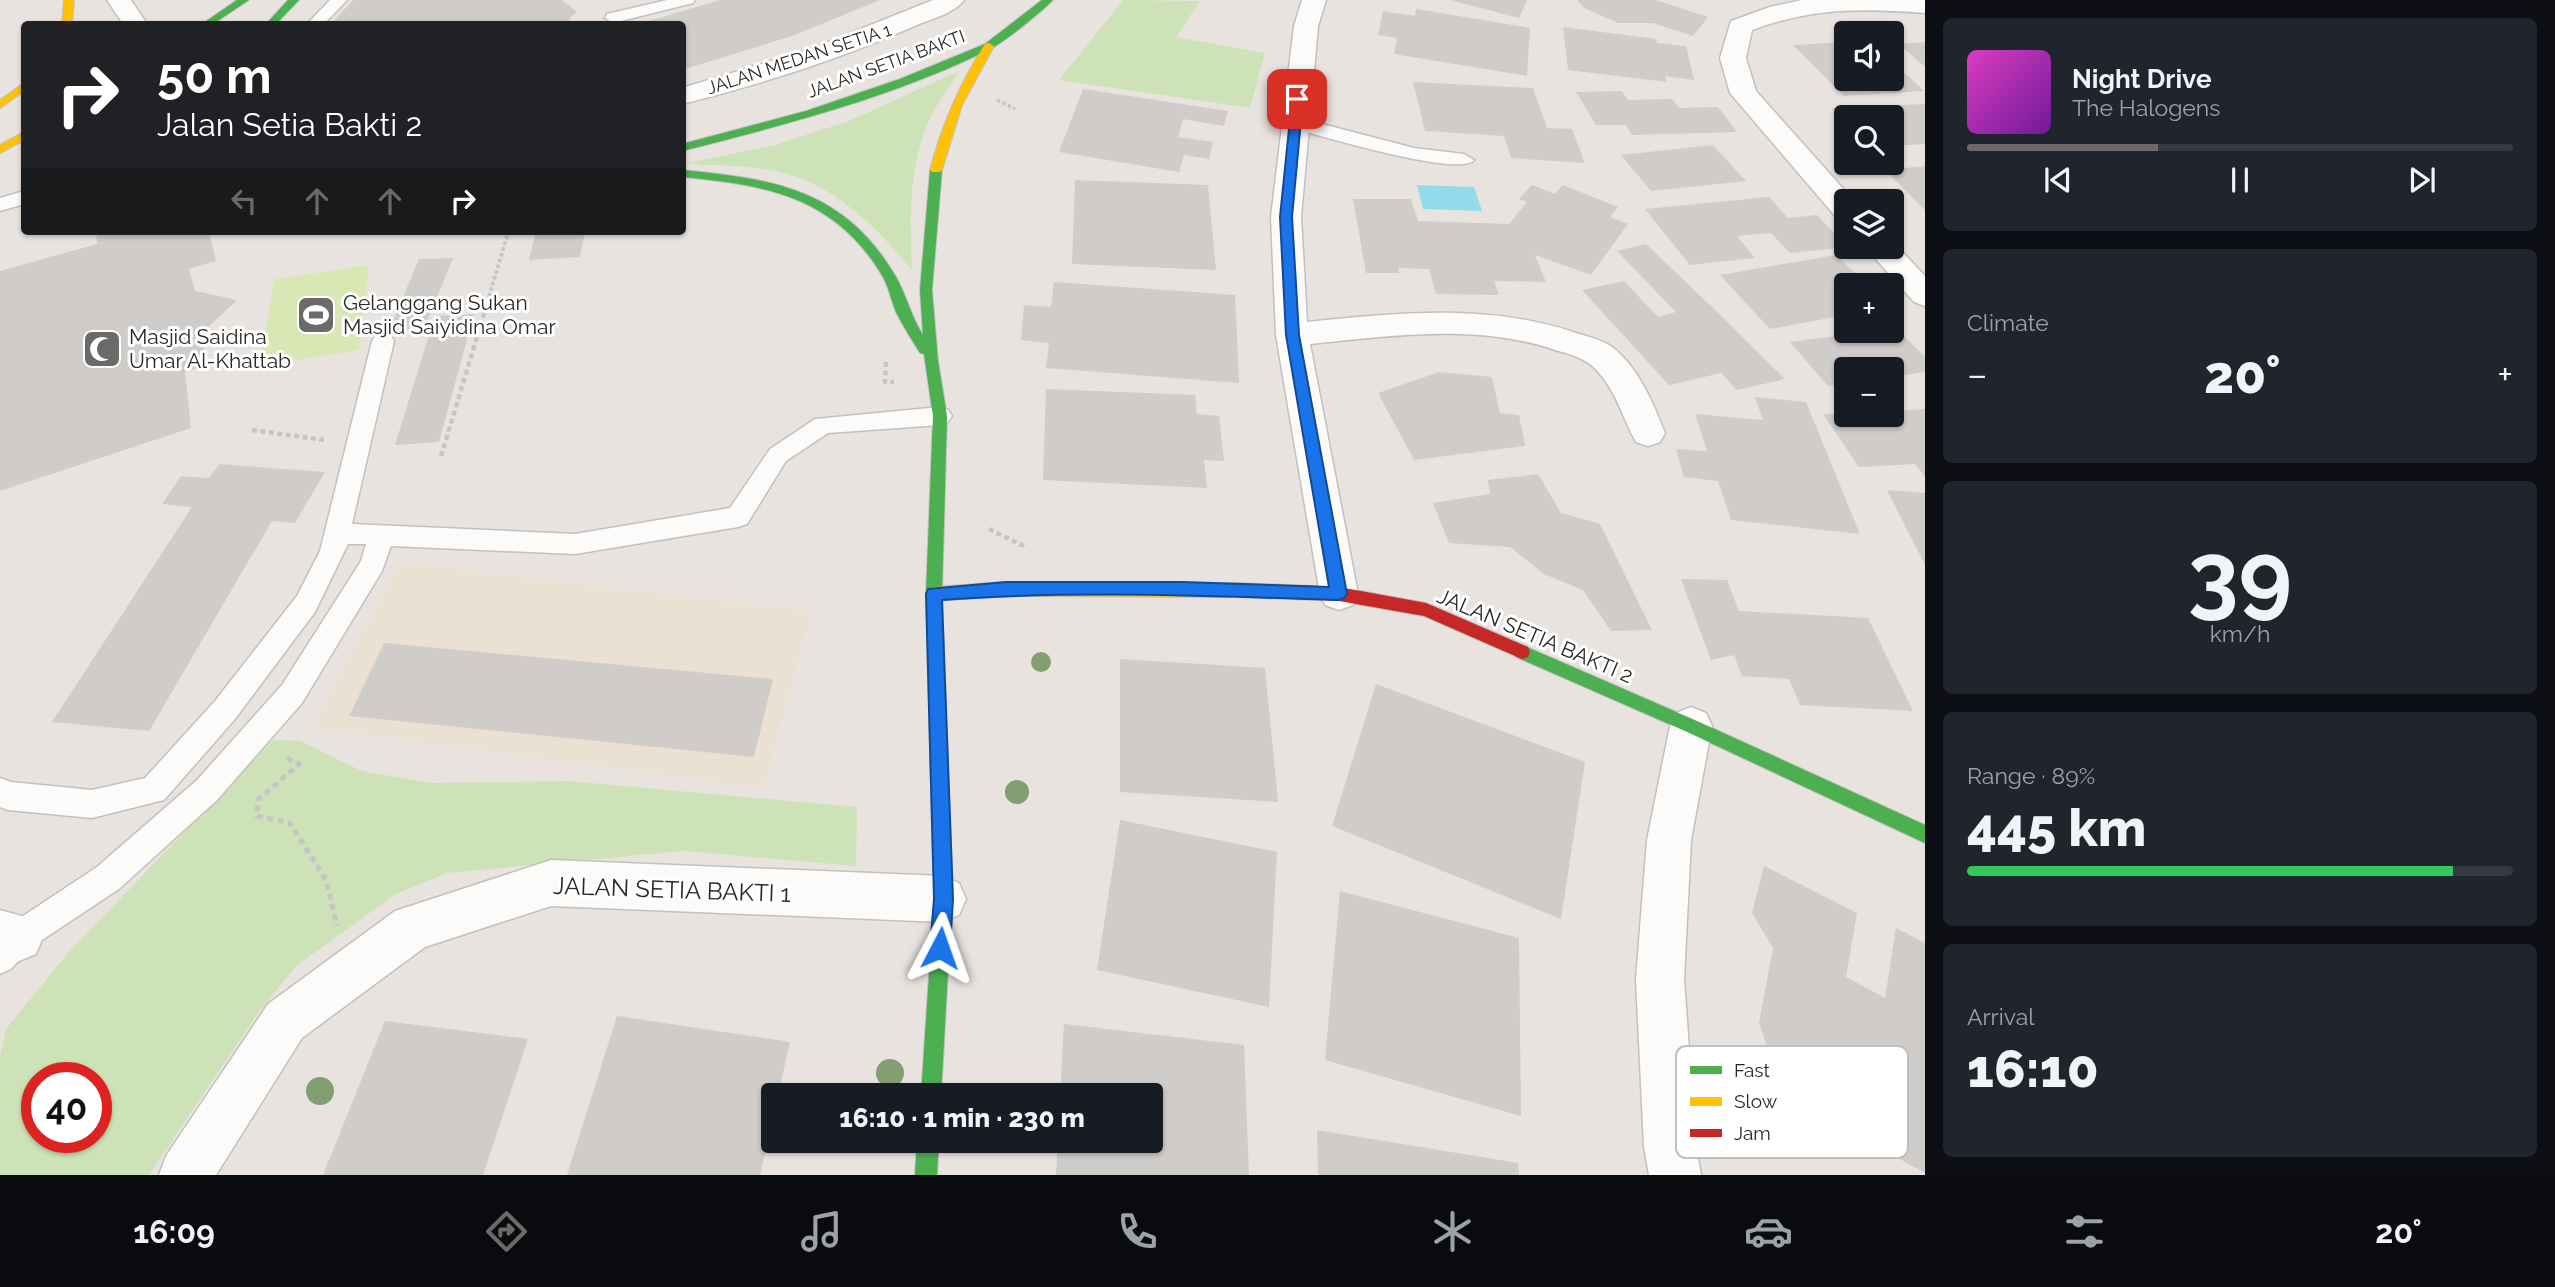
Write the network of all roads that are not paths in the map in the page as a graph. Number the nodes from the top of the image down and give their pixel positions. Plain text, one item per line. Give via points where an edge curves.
1 (69, 0) edge
2 (119, 0) edge
3 (244, 0) edge
4 (294, 0) edge
5 (339, 0) edge
6 (611, 0) edge
7 (687, 0) edge
8 (953, 0) edge
9 (1048, 0) edge
10 (1314, 0) edge
11 (1925, 6) edge
12 (67, 21) edge
13 (133, 21) edge
14 (212, 21) edge
15 (274, 21) edge
16 (317, 21) edge
17 (613, 21) edge
18 (616, 21) edge
19 (989, 46) junction
20 (21, 88) edge
21 (686, 95) edge
22 (0, 105) edge
23 (1295, 123) junction
24 (21, 137) edge
25 (686, 148) edge
26 (0, 150) edge
27 (1464, 160) dead end
28 (686, 173) edge
29 (1834, 195) edge
30 (21, 198) edge
31 (0, 205) edge
32 (1892, 259) edge
33 (1925, 295) edge
34 (1292, 335) junction
35 (383, 341) dead end
36 (931, 361) junction
37 (940, 416) junction
38 (1648, 433) dead end
39 (337, 533) junction
40 (381, 537) junction
41 (934, 594) junction
42 (1339, 594) junction
43 (1691, 726) junction
44 (0, 792) edge
45 (1925, 834) edge
46 (943, 899) junction
47 (6, 942) edge
48 (932, 1083) edge
49 (927, 1153) edge
50 (185, 1175) edge
51 (926, 1175) edge
52 (1675, 1175) edge

1 - 12 street
2 - 13 street
3 - 14 street
4 - 15 street
5 - 16 lane
6 - 17 lane
7 - 18 lane
8 - 21 street, JALAN MEDAN SETIA 1 via 869,39
9 - 19 street
10 - 23 street via 1306,26
11 - 29 street via 1833,3 1790,9 1740,26 1733,58 1743,93
19 - 25 street, JALAN SETIA BAKTI via 810,113
19 - 36 street, JALAN SETIA BAKTI via 946,127 934,177 926,290
20 - 22 street
23 - 27 lane via 1413,154
23 - 34 street via 1286,217
24 - 26 street
28 - 36 street, JALAN SETIA BAKTI via 775,183 840,215 872,249
30 - 31 lane
32 - 33 street
34 - 38 street via 1410,323 1503,327 1558,337 1600,355 1627,384
34 - 42 street
35 - 39 lane
36 - 37 street, JALAN SETIA BAKTI
37 - 40 lane via 823,425 778,455 738,517 575,544
37 - 41 street, JALAN SETIA BAKTI
39 - 40 lane
39 - 44 lane via 333,551 306,604 225,710 154,790 92,804
40 - 47 lane via 373,564 292,694 207,790 108,878
41 - 42 street, JALAN SETIA BAKTI 2 via 1182,588
41 - 46 street, JALAN SETIA BAKTI
42 - 43 street, JALAN SETIA BAKTI 2 via 1426,610
43 - 45 street, JALAN SETIA BAKTI 2
43 - 52 street via 1669,840 1660,979
46 - 48 street, JALAN SETIA BAKTI
46 - 50 street, JALAN SETIA BAKTI 1 via 551,883 412,928 285,1021
49 - 51 street

